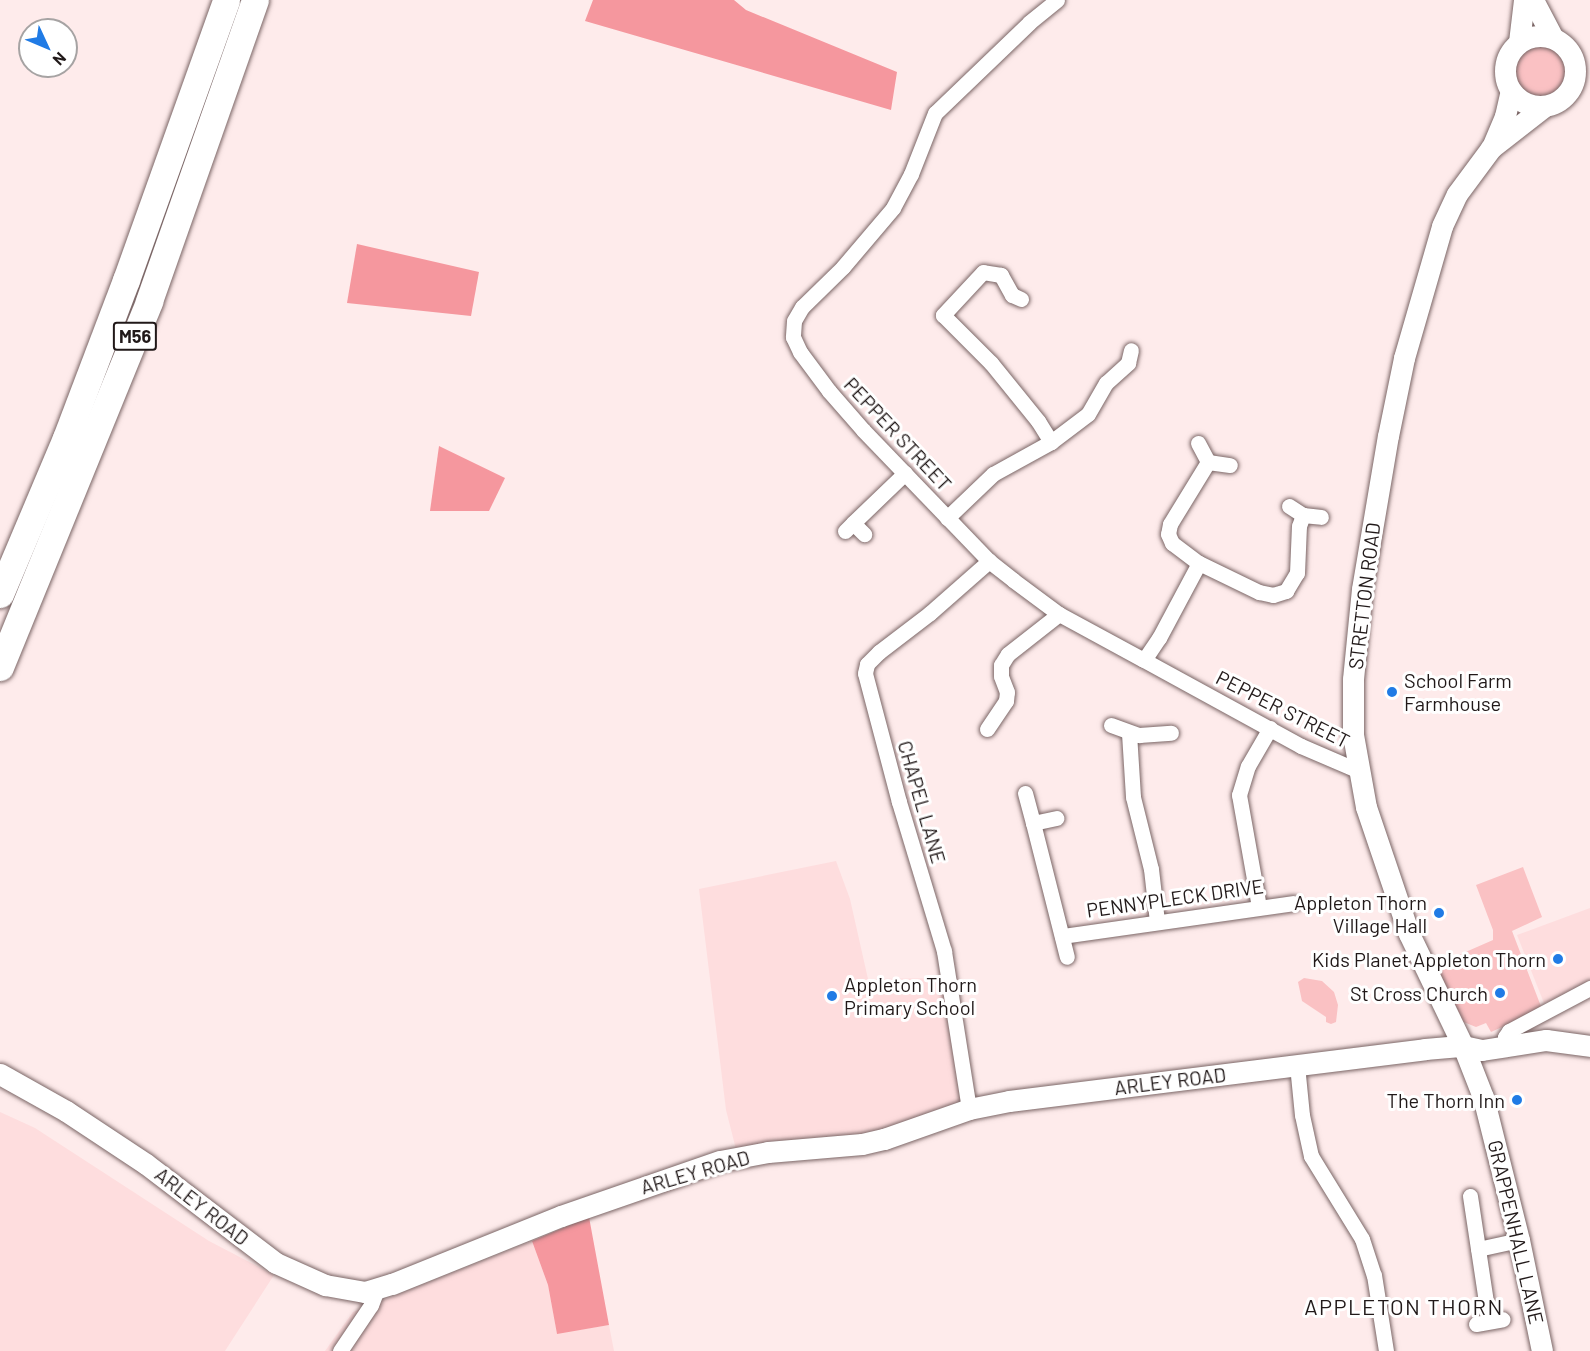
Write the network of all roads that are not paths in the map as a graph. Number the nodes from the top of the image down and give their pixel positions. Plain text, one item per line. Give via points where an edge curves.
1 (226, 0) edge
2 (255, 0) edge
3 (1057, 0) edge
4 (1524, 0) edge
5 (1533, 0) edge
6 (1558, 41) junction
7 (1519, 42) junction
8 (1590, 55) edge
9 (1590, 78) edge
10 (1511, 91) junction
11 (1568, 92) junction
12 (1545, 106) junction
13 (1491, 148) junction
14 (1021, 299) dead end
15 (1131, 347) dead end
16 (1051, 442) junction
17 (1198, 443) dead end
18 (1208, 462) junction
19 (1230, 465) dead end
20 (905, 473) junction
21 (1289, 506) dead end
22 (1303, 515) junction
23 (1321, 517) dead end
24 (947, 518) junction
25 (854, 529) dead end
26 (989, 561) junction
27 (1199, 563) junction
28 (0, 594) edge
29 (1059, 614) junction
30 (1144, 660) junction
31 (0, 667) edge
32 (1111, 725) dead end
33 (1270, 728) junction
34 (987, 729) dead end
35 (1129, 733) junction
36 (1171, 733) dead end
37 (1357, 770) junction
38 (1025, 793) dead end
39 (1056, 818) dead end
40 (1033, 823) junction
41 (1294, 903) dead end
42 (1259, 907) junction
43 (1157, 922) junction
44 (1062, 936) junction
45 (1067, 957) dead end
46 (1590, 988) edge
47 (1506, 1044) junction
48 (1463, 1046) junction
49 (1590, 1046) edge
50 (1297, 1065) junction
51 (0, 1074) edge
52 (969, 1109) junction
53 (1470, 1196) dead end
54 (1519, 1240) junction
55 (1478, 1249) junction
56 (377, 1289) junction
57 (1490, 1322) dead end
58 (340, 1351) edge
59 (1386, 1351) edge
60 (1542, 1351) edge

1 - 28 highway, M56 via 122,291
2 - 31 highway, M56 via 149,301
3 - 20 street, PEPPER STREET via 935,113 893,208 843,267 802,307 794,321 793,337 806,360 829,391
4 - 7 street
5 - 6 street
6 - 7 street via 1536,36
6 - 8 street
6 - 11 street via 1574,61 1573,82
7 - 10 street via 1504,69
9 - 11 street
10 - 12 street via 1526,104
10 - 13 street, STRETTON ROAD
11 - 12 street
12 - 13 street, STRETTON ROAD
13 - 37 street, STRETTON ROAD via 1457,194 1442,226 1404,357 1355,641 1353,735
14 - 16 street via 1012,295 1001,275 987,267 943,315 991,363
15 - 16 street via 1128,363 1106,383 1088,414
16 - 24 street via 993,474
17 - 18 street
18 - 19 street
18 - 27 street via 1170,524 1168,534 1172,543
20 - 24 street, PEPPER STREET
20 - 25 street
21 - 22 street
22 - 23 street
22 - 27 street via 1297,573 1286,591 1274,595 1258,592
24 - 26 street, PEPPER STREET
26 - 29 street, PEPPER STREET
26 - 52 street, CHAPEL LANE via 879,652 867,664 865,673 944,951
27 - 30 street
29 - 30 street, PEPPER STREET
29 - 34 street via 1008,654 1001,664 1006,701
30 - 33 street, PEPPER STREET
32 - 35 street
33 - 37 street, PEPPER STREET
33 - 42 street via 1248,766 1239,795
35 - 36 street
35 - 43 street via 1133,797 1151,869
37 - 48 street, STRETTON ROAD via 1409,934
38 - 40 street
39 - 40 street
40 - 44 street
41 - 42 street, PENNYPLECK DRIVE
42 - 43 street, PENNYPLECK DRIVE
43 - 44 street, PENNYPLECK DRIVE
44 - 45 street
46 - 47 street via 1509,1031
47 - 48 street, ARLEY ROAD via 1482,1050
47 - 49 street, ARLEY ROAD via 1546,1040
48 - 50 street, ARLEY ROAD
48 - 54 street, GRAPPENHALL LANE via 1484,1097
50 - 52 street, ARLEY ROAD
50 - 59 street via 1311,1156 1362,1239 1374,1275
51 - 56 street, ARLEY ROAD via 66,1111 146,1164 276,1263 325,1285 353,1291
52 - 56 street, ARLEY ROAD via 862,1144 768,1152 720,1161 543,1222
53 - 55 street
54 - 55 street
54 - 60 street, GRAPPENHALL LANE
55 - 57 street
56 - 58 street via 372,1305

